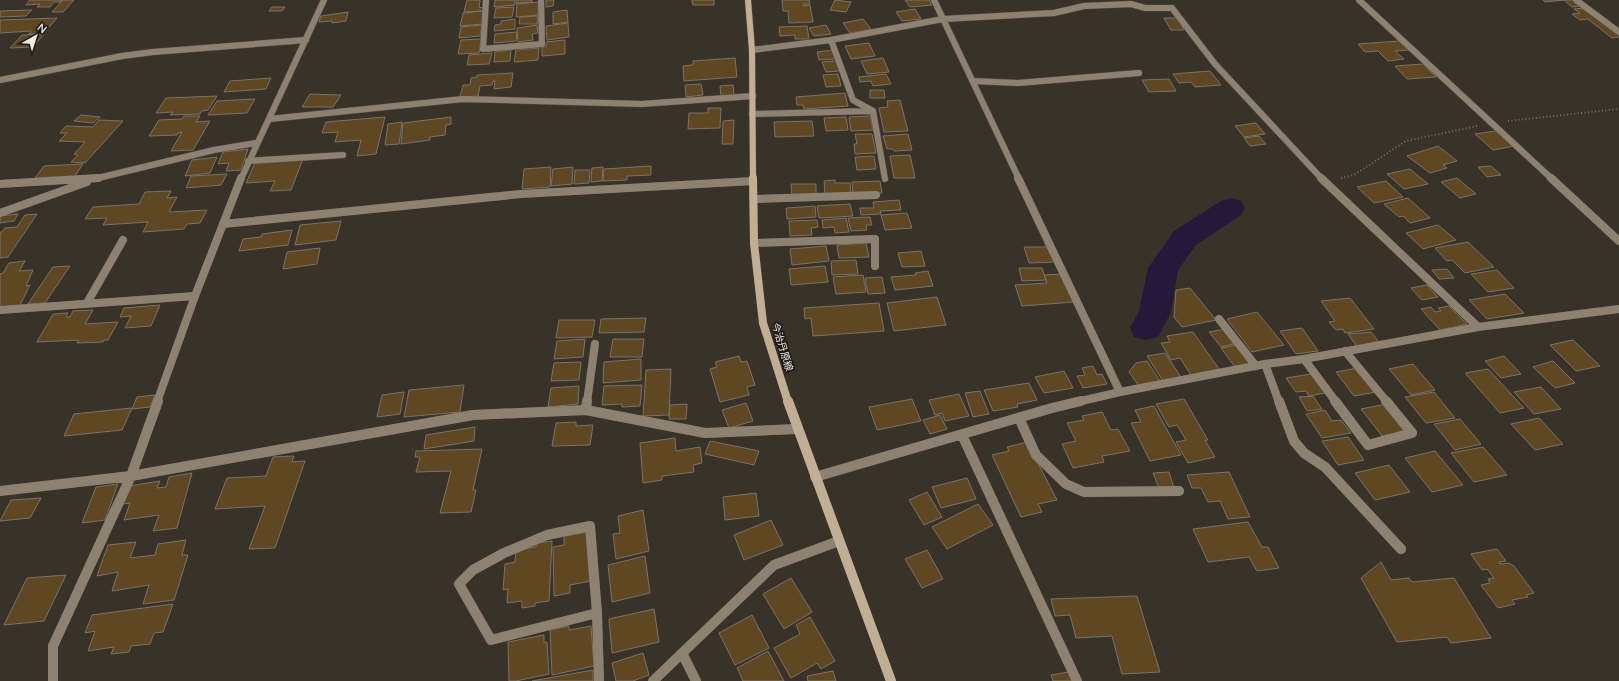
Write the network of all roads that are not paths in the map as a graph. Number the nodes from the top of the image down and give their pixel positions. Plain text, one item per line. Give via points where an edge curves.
1 (324, 0) edge
2 (486, 0) edge
3 (541, 0) edge
4 (748, 0) edge
5 (934, 0) edge
6 (1359, 0) edge
7 (1576, 0) edge
8 (943, 19) junction
9 (1619, 32) edge
10 (306, 40) junction
11 (831, 40) junction
12 (752, 50) junction
13 (1139, 73) dead end
14 (0, 80) edge
15 (972, 82) junction
16 (752, 96) junction
17 (873, 111) junction
18 (752, 114) junction
19 (270, 119) junction
20 (256, 143) junction
21 (343, 155) dead end
22 (248, 161) junction
23 (93, 179) junction
24 (884, 179) dead end
25 (753, 181) junction
26 (0, 184) edge
27 (876, 195) dead end
28 (754, 199) junction
29 (0, 213) edge
30 (223, 224) junction
31 (123, 240) dead end
32 (1619, 241) edge
33 (754, 243) junction
34 (875, 266) dead end
35 (195, 296) junction
36 (87, 302) junction
37 (1619, 309) edge
38 (0, 310) edge
39 (1219, 319) dead end
40 (1478, 327) junction
41 (595, 344) dead end
42 (1345, 351) junction
43 (1304, 359) junction
44 (1260, 365) junction
45 (1120, 392) junction
46 (586, 410) junction
47 (1019, 418) junction
48 (797, 428) junction
49 (962, 435) junction
50 (131, 476) junction
51 (815, 477) junction
52 (0, 490) edge
53 (1179, 490) dead end
54 (839, 541) junction
55 (1401, 549) dead end
56 (597, 614) junction
57 (682, 653) junction
58 (53, 681) edge
59 (599, 681) edge
60 (653, 681) edge
61 (696, 681) edge
62 (891, 681) edge
63 (1077, 681) edge

1 - 10 street
2 - 3 street via 483,49 542,44
4 - 12 main road, 今治丹原線
5 - 8 street
6 - 32 street
7 - 9 street
8 - 11 street
8 - 15 street
8 - 40 street via 1131,4 1145,8 1172,8 1215,64 1324,181
10 - 14 street via 122,56
10 - 19 street
11 - 12 street
11 - 17 street via 853,100
12 - 16 main road, 今治丹原線
13 - 15 street via 1050,82
15 - 45 street
16 - 18 main road, 今治丹原線
16 - 19 street via 642,104 463,98
17 - 18 street
17 - 24 street
18 - 25 main road, 今治丹原線
19 - 20 street
20 - 22 street
20 - 23 street via 214,150
21 - 22 street
22 - 30 street
23 - 26 street
23 - 29 street
25 - 28 main road, 今治丹原線
25 - 30 street via 521,194
27 - 28 street
28 - 33 main road, 今治丹原線
30 - 35 street
31 - 36 street
33 - 34 street via 875,239
33 - 48 main road, 今治丹原線 via 766,336
35 - 36 street
35 - 50 street
36 - 38 street
37 - 40 street
39 - 44 street
40 - 42 street
41 - 46 street
42 - 43 street
42 - 43 street via 1412,433 1368,445
43 - 44 street
44 - 45 street
44 - 55 street via 1294,441 1304,453 1325,467
45 - 47 street
46 - 48 street via 705,433
46 - 50 street via 473,415
47 - 49 street
47 - 53 street via 1036,455 1066,484 1084,492
48 - 51 main road, 今治丹原線
49 - 51 street
49 - 63 street
50 - 52 street
50 - 58 street via 53,646
51 - 54 main road, 今治丹原線
54 - 57 street via 774,565
54 - 62 main road, 今治丹原線
56 - 56 street via 590,526 547,534 504,553 473,570 459,584 492,640
56 - 59 street
57 - 60 street
57 - 61 street

